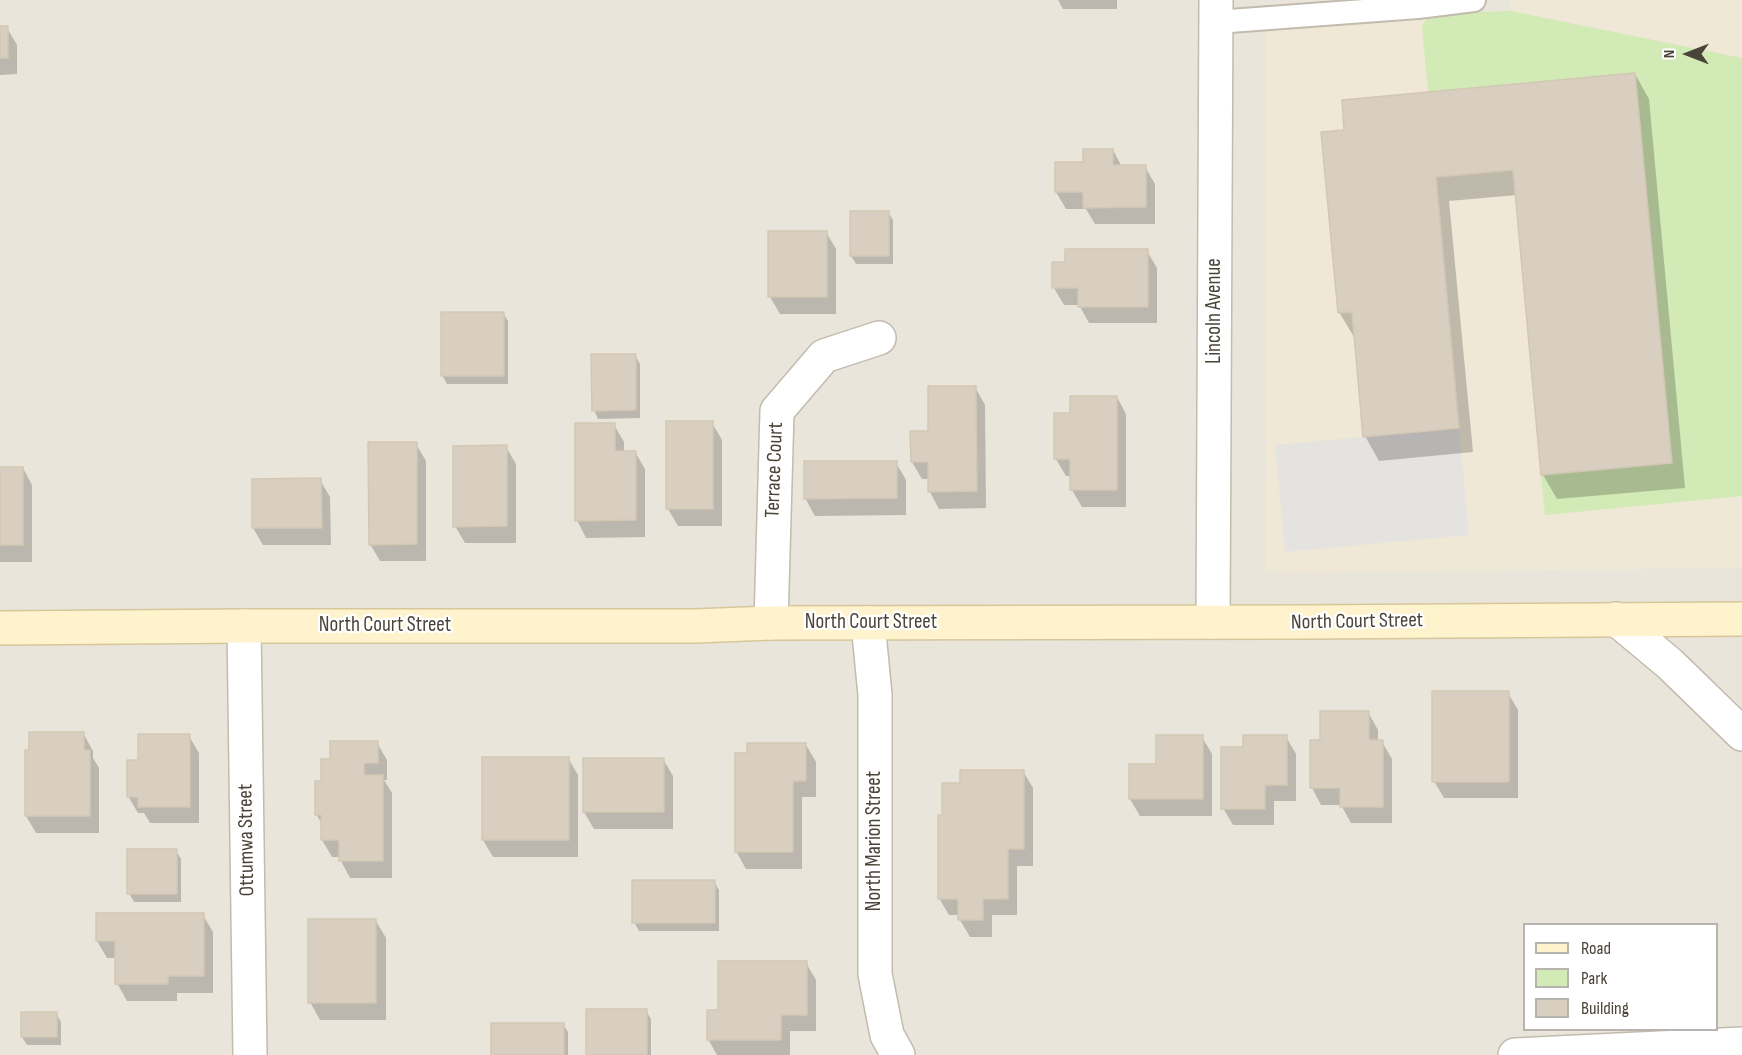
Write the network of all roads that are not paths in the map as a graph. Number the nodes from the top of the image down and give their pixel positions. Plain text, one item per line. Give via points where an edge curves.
1 (1474, 0) edge
2 (1216, 11) edge
3 (879, 338) dead end
4 (1616, 619) junction
5 (1742, 619) edge
6 (1213, 622) junction
7 (771, 623) junction
8 (868, 623) junction
9 (244, 626) junction
10 (0, 628) edge
11 (1742, 734) edge
12 (1742, 1044) edge
13 (250, 1055) edge
14 (898, 1055) edge
15 (1515, 1055) edge

1 - 2 lane via 1418,8
2 - 6 street, Lincoln Avenue
3 - 7 street, Terrace Court via 824,356 777,411
4 - 5 main road, North Court Street
4 - 6 main road, North Court Street
4 - 11 street via 1670,664
6 - 8 main road, North Court Street
7 - 8 main road, North Court Street
7 - 9 main road, North Court Street
8 - 14 street, North Marion Street via 875,694 875,974 887,1035
9 - 10 main road, North Court Street
9 - 13 street, Ottumwa Street
12 - 15 street

